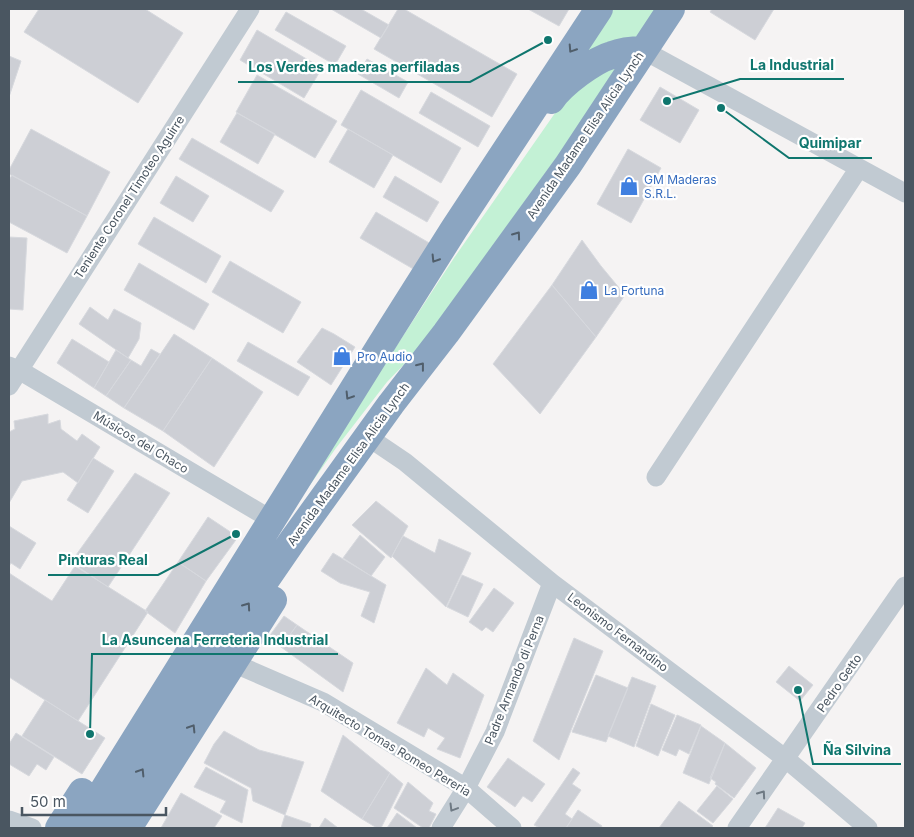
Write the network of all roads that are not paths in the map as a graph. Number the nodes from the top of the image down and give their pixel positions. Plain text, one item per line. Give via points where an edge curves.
1 (250, 9) edge
2 (599, 9) edge
3 (671, 9) edge
4 (643, 50) junction
5 (859, 168) junction
6 (905, 193) edge
7 (454, 229) junction
8 (14, 368) edge
9 (9, 386) edge
10 (368, 437) junction
11 (656, 477) dead end
12 (269, 524) junction
13 (293, 540) junction
14 (552, 583) junction
15 (905, 586) edge
16 (233, 664) junction
17 (786, 759) junction
18 (466, 788) junction
19 (9, 820) edge
20 (32, 828) edge
21 (59, 828) edge
22 (80, 828) edge
23 (106, 828) edge
24 (128, 828) edge
25 (441, 828) edge
26 (512, 828) edge
27 (737, 828) edge
28 (868, 828) edge

1 - 8 street, Teniente Coronel Timoteo Aguirre
2 -> 7 highway
3 - 4 highway, Avenida Madame Elisa Alicia Lynch
4 - 5 street
4 - 7 highway via 610,55 556,92 476,210
10 -> 4 highway, Avenida Madame Elisa Alicia Lynch via 568,165
5 - 6 street
5 - 11 street
7 -> 12 highway
8 - 9 street, Teniente Coronel Timoteo Aguirre
8 - 12 street, Músicos del Chaco
10 - 13 highway, Avenida Madame Elisa Alicia Lynch
10 - 14 street, Leonismo Fernandino via 405,462
12 - 21 highway via 247,538 229,559
12 - 22 highway
13 - 16 highway via 284,583
23 -> 13 highway, Avenida Madame Elisa Alicia Lynch via 214,655
14 - 17 street, Leonismo Fernandino
14 - 18 street, Padre Armando di Perna via 496,732
15 - 17 street, Pedro Getto
16 - 18 street, Arquitecto Tomas Romeo Pereria via 323,702
24 -> 16 highway
27 -> 17 street, Pedro Getto
17 - 28 street, Leonismo Fernandino
18 -> 25 street, Padre Armando di Perna
18 - 26 street, Arquitecto Tomas Romeo Pereria
19 - 20 street

